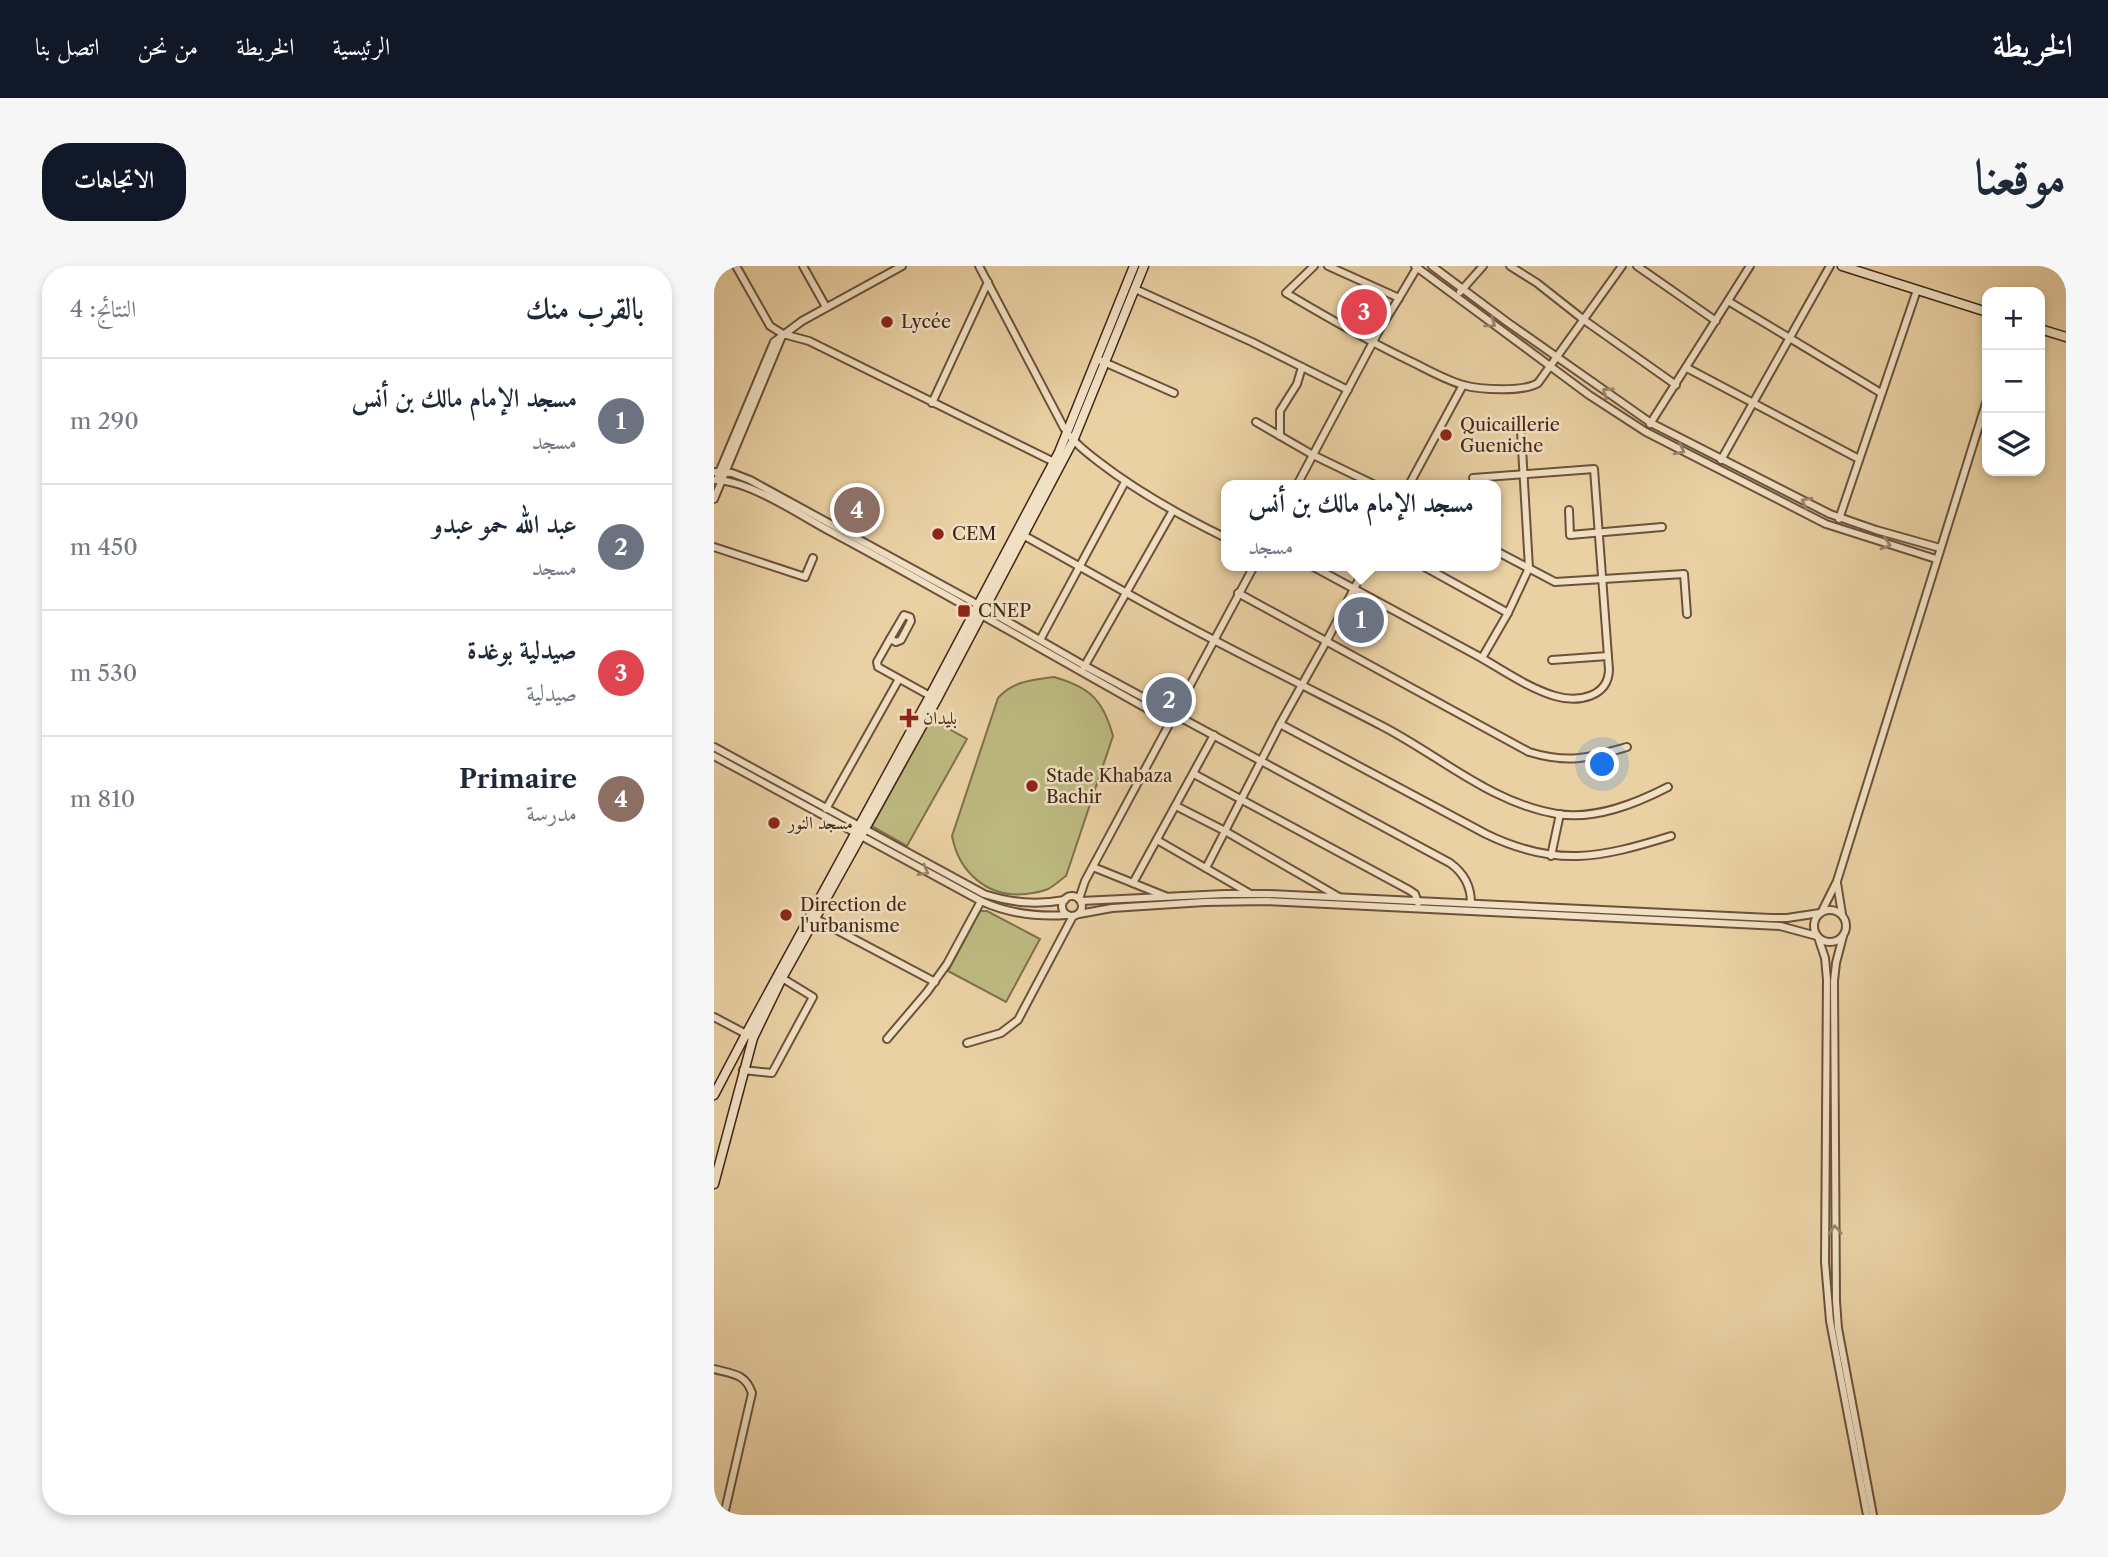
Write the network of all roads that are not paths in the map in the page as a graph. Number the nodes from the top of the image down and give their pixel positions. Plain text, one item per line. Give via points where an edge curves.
1 (736, 266) edge
2 (803, 266) edge
3 (902, 266) edge
4 (979, 266) edge
5 (1134, 266) edge
6 (1144, 266) edge
7 (1314, 266) edge
8 (1328, 266) edge
9 (1432, 266) edge
10 (1483, 266) edge
11 (1510, 266) edge
12 (1622, 266) edge
13 (1637, 266) edge
14 (1750, 266) edge
15 (1830, 266) edge
16 (1842, 266) edge
17 (1417, 267) edge
18 (988, 282) junction
19 (1132, 287) junction
20 (1462, 289) junction
21 (1917, 290) junction
22 (1456, 297) junction
23 (1399, 298) junction
24 (1728, 301) junction
25 (826, 307) junction
26 (1982, 310) edge
27 (1584, 320) junction
28 (1716, 321) junction
29 (2045, 331) edge
30 (783, 334) junction
31 (2066, 337) edge
32 (1790, 338) junction
33 (1373, 343) junction
34 (1557, 357) junction
35 (1101, 361) junction
36 (1551, 366) junction
37 (1302, 367) junction
38 (1687, 368) junction
39 (1463, 385) junction
40 (1676, 385) junction
41 (1348, 390) junction
42 (1174, 393) dead end
43 (1881, 393) junction
44 (932, 403) junction
45 (1754, 404) junction
46 (1983, 413) edge
47 (1256, 422) dead end
48 (1651, 423) junction
49 (1521, 431) dead end
50 (1646, 432) junction
51 (1280, 436) junction
52 (1071, 437) junction
53 (1313, 455) junction
54 (1722, 458) junction
55 (1859, 459) junction
56 (1057, 463) junction
57 (1717, 468) junction
58 (1524, 474) junction
59 (718, 477) edge
60 (1473, 478) dead end
61 (1300, 480) edge
62 (1365, 480) edge
63 (1412, 480) edge
64 (1125, 482) junction
65 (714, 499) edge
66 (1569, 510) dead end
67 (1172, 512) junction
68 (1839, 518) junction
69 (1662, 527) dead end
70 (1835, 528) junction
71 (1020, 534) junction
72 (1599, 534) junction
73 (1221, 536) edge
74 (714, 547) edge
75 (1940, 548) junction
76 (1501, 554) edge
77 (813, 558) dead end
78 (1936, 559) junction
79 (1079, 566) junction
80 (1529, 568) junction
81 (1251, 571) edge
82 (1321, 571) edge
83 (1363, 571) edge
84 (1432, 571) edge
85 (1602, 579) junction
86 (1353, 589) junction
87 (1238, 593) junction
88 (1126, 594) junction
89 (980, 610) junction
90 (1508, 613) junction
91 (1687, 614) dead end
92 (890, 639) dead end
93 (1040, 640) junction
94 (1213, 640) junction
95 (1326, 642) junction
96 (1608, 656) junction
97 (1482, 658) junction
98 (1552, 660) dead end
99 (1083, 669) junction
100 (899, 679) junction
101 (1301, 686) junction
102 (934, 698) junction
103 (1173, 719) junction
104 (1280, 724) junction
105 (1214, 735) junction
106 (714, 747) edge
107 (1627, 747) dead end
108 (714, 755) edge
109 (1261, 761) junction
110 (748, 769) junction
111 (1194, 774) junction
112 (1668, 787) dead end
113 (1242, 799) junction
114 (1175, 806) junction
115 (825, 811) junction
116 (1560, 814) junction
117 (861, 830) junction
118 (1225, 831) junction
119 (1671, 836) dead end
120 (1157, 840) junction
121 (1551, 856) junction
122 (1093, 867) junction
123 (1206, 868) junction
124 (1085, 881) junction
125 (1837, 881) junction
126 (1133, 883) junction
127 (1251, 894) junction
128 (1167, 897) junction
129 (1068, 898) junction
130 (1341, 898) junction
131 (1080, 900) junction
132 (981, 901) junction
133 (1471, 904) junction
134 (1418, 905) junction
135 (1821, 912) junction
136 (1842, 914) junction
137 (1073, 915) junction
138 (816, 919) junction
139 (1817, 936) junction
140 (1843, 936) junction
141 (782, 978) junction
142 (935, 982) junction
143 (714, 1017) edge
144 (749, 1036) junction
145 (887, 1039) dead end
146 (967, 1042) dead end
147 (743, 1070) junction
148 (718, 1078) edge
149 (714, 1095) edge
150 (714, 1184) edge
151 (1825, 1262) junction
152 (1837, 1262) junction
153 (1836, 1274) junction
154 (1825, 1276) junction
155 (714, 1370) edge
156 (724, 1515) edge
157 (1867, 1515) edge
158 (1873, 1515) edge

1 - 30 street via 767,323
2 - 25 street
3 - 25 street
4 - 18 street
5 - 19 street
6 - 19 street
7 - 33 street via 1286,293
8 - 23 street
9 - 20 street
10 - 20 street
11 - 27 street
12 - 27 street
13 - 28 street
14 - 24 street
15 - 32 street
16 - 21 street
17 - 22 street
17 - 23 street
18 - 44 street
18 - 52 street
19 - 35 street
19 - 37 street
20 - 22 street
20 - 34 street
21 - 26 street
21 - 43 street
22 -> 36 street
23 - 33 street
24 - 28 street
24 - 32 street
25 - 30 street
27 - 34 street
27 - 40 street
28 - 38 street
29 - 31 street
30 - 44 street via 809,341
30 - 59 street via 771,347
32 - 43 street
32 - 45 street
33 - 39 street
33 - 41 street
34 - 36 street
48 -> 34 street
35 - 42 street
35 - 52 street
36 - 39 street via 1530,387
36 - 50 street
37 - 41 street
37 - 51 street via 1280,411
38 - 40 street
38 - 45 street
39 - 63 street
40 - 48 street
41 - 53 street
43 - 55 street
44 - 56 street
45 - 54 street
45 - 55 street
46 - 75 street
47 - 51 street
48 - 50 street
48 - 54 street
49 - 58 street
50 -> 57 street
51 - 53 street
52 - 56 street
52 - 64 street
53 - 61 street
53 - 62 street
54 - 57 street
68 -> 54 street
55 - 68 street
56 - 71 street
57 - 70 street
58 - 60 street
58 - 72 street via 1594,469
58 - 80 street
59 - 65 street
59 - 89 street via 750,480
64 - 67 street
64 - 79 street
66 - 72 street via 1570,535
67 - 73 street
67 - 88 street
68 - 70 street
68 - 75 street
69 - 72 street
70 -> 78 street
71 - 79 street
71 - 89 street
72 - 85 street
74 - 77 street via 805,577
75 - 78 street
76 - 80 street
78 - 125 street
79 - 88 street
79 - 93 street
80 - 85 street via 1555,582
80 - 90 street
81 - 87 street
82 - 86 street
83 - 86 street
84 - 90 street
85 - 91 street via 1684,574
85 - 96 street
86 - 95 street
86 - 97 street
87 - 94 street
87 - 95 street
88 - 94 street
88 - 99 street
89 - 93 street
89 - 99 street
89 - 102 street
90 - 97 street
92 - 100 street via 877,665
93 - 99 street
94 - 101 street
94 - 103 street
95 - 101 street
95 - 107 street via 1529,752 1575,760
96 - 97 street via 1608,678 1599,692 1566,698
96 - 98 street
99 - 103 street
100 - 102 street
100 - 115 street
101 - 104 street
101 - 116 street via 1385,728 1514,803
102 - 117 street
103 - 105 street
103 - 122 street
104 - 109 street
104 - 121 street via 1502,842
105 - 109 street
105 - 111 street
106 - 110 street
108 - 110 street
109 - 113 street
109 - 133 street via 1450,863 1467,882
110 - 115 street
111 - 113 street
111 - 114 street
112 - 116 street via 1606,811
113 - 118 street
113 - 134 street via 1412,892
114 - 118 street
114 - 120 street
115 - 117 street
116 - 121 street
117 - 129 street via 998,899 1031,904
117 -> 132 street
117 - 138 street
117 - 144 street
118 - 123 street
118 - 130 street
119 - 121 street via 1605,854
120 - 123 street
120 - 126 street
122 - 124 street
122 - 126 street
123 - 127 street
124 - 129 street
124 - 131 street
125 - 135 street
125 - 136 street
126 - 128 street
127 - 128 street
127 - 130 street
128 - 131 street
129 - 131 street
129 - 137 street via 1062,906
130 - 134 street
131 - 137 street via 1082,909
132 - 137 street via 1020,913
132 - 142 street
133 - 134 street
133 - 135 street via 1771,918
134 - 137 street via 1242,901 1112,908
134 - 139 street via 1768,926
135 - 136 street via 1832,909
135 - 139 street via 1814,924
136 - 140 street
137 - 146 street via 1018,1020 1001,1033
138 - 141 street
138 - 142 street
139 - 140 street via 1830,942
139 - 151 street via 1828,981
152 -> 140 street via 1834,981
141 - 144 street
141 - 147 street via 813,997 772,1073
142 - 145 street
143 - 144 street
144 - 147 street
144 - 148 street
147 - 150 street
148 - 149 street
151 - 152 street
151 - 154 street
152 - 153 street
153 - 154 street
153 - 158 street via 1838,1328
154 - 157 street
155 - 156 street via 741,1377 752,1393

